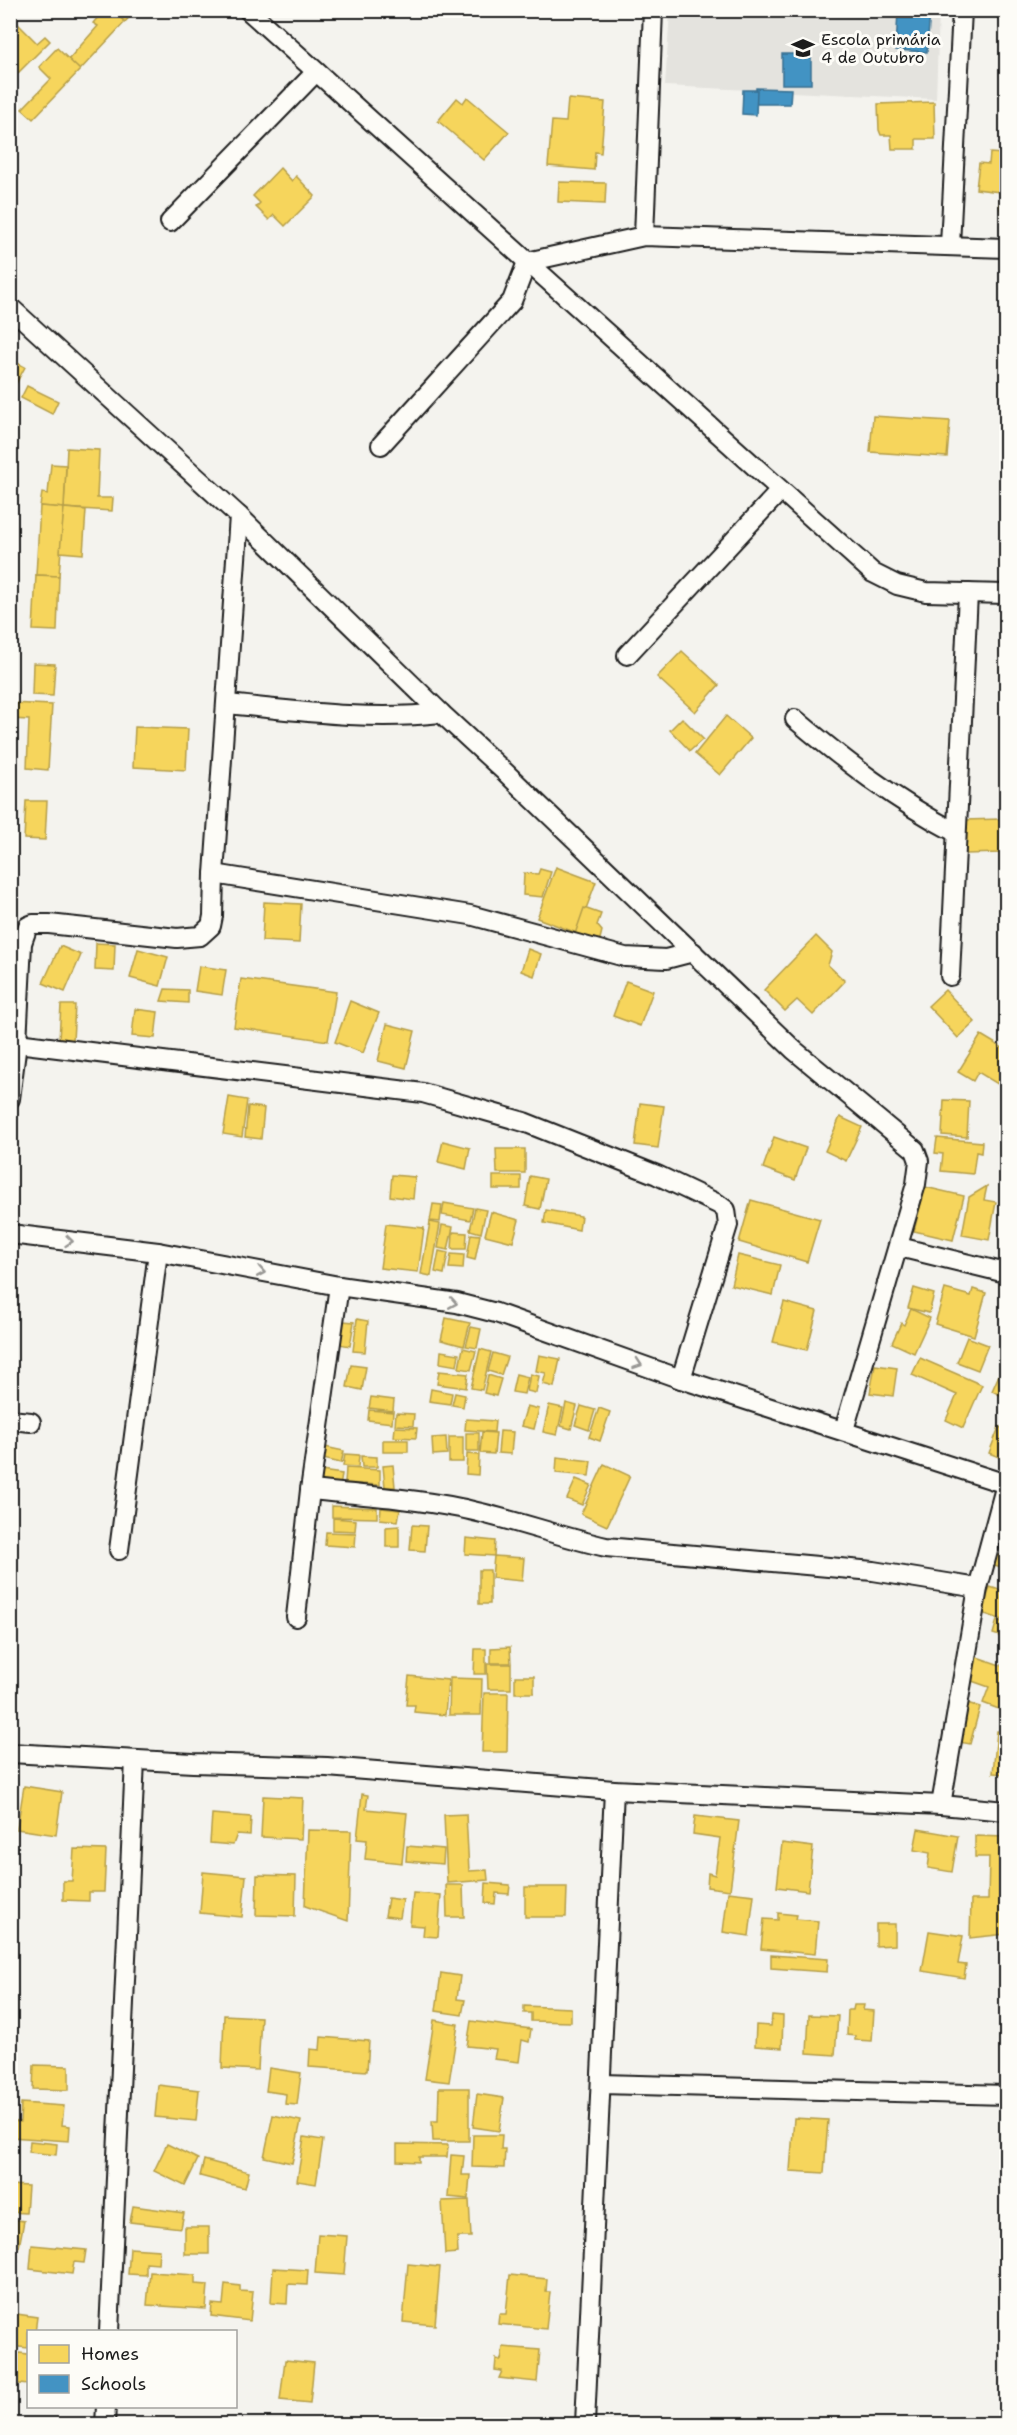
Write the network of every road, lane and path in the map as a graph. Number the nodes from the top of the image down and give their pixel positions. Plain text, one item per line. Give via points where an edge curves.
1 (248, 10) edge
2 (653, 10) edge
3 (962, 10) edge
4 (316, 72) junction
5 (170, 222) dead end
6 (644, 236) junction
7 (950, 245) junction
8 (1006, 248) edge
9 (528, 262) junction
10 (10, 307) edge
11 (381, 445) dead end
12 (780, 490) junction
13 (239, 516) junction
14 (969, 593) junction
15 (1006, 594) edge
16 (627, 655) dead end
17 (227, 704) junction
18 (441, 713) junction
19 (795, 719) dead end
20 (956, 832) junction
21 (214, 874) junction
22 (693, 952) junction
23 (950, 976) dead end
24 (17, 1043) junction
25 (10, 1099) edge
26 (10, 1234) edge
27 (899, 1247) junction
28 (158, 1252) junction
29 (1006, 1273) edge
30 (339, 1286) junction
31 (681, 1379) junction
32 (10, 1420) edge
33 (31, 1422) dead end
34 (844, 1430) junction
35 (1006, 1484) edge
36 (310, 1490) junction
37 (119, 1550) dead end
38 (978, 1588) junction
39 (296, 1617) dead end
40 (10, 1753) edge
41 (135, 1760) junction
42 (614, 1790) junction
43 (941, 1805) junction
44 (1006, 1811) edge
45 (601, 2084) junction
46 (1006, 2095) edge
47 (109, 2330) edge
48 (106, 2408) edge
49 (105, 2424) edge
50 (585, 2424) edge

1 - 4 street
2 - 6 street
3 - 7 street
4 - 5 street
4 - 9 street
6 - 7 street
6 - 9 street
7 - 8 street
9 - 11 street via 512,302
9 - 12 street
10 - 13 street
12 - 14 street via 873,573 897,585 926,592
12 - 16 street
13 - 17 street
13 - 18 street
14 - 15 street
14 - 20 street
17 - 18 street via 352,717
17 - 21 street
18 - 22 street
19 - 20 street via 839,757 912,809
20 - 23 street
21 - 22 street via 470,915 625,957 666,958
21 - 24 street via 211,926 200,936 177,938 49,924 28,926 22,943
22 - 27 street via 794,1050 915,1149 919,1161 916,1184
24 - 25 street
24 - 31 street via 423,1094 524,1122 718,1204 726,1210 728,1225
26 -> 28 street
27 - 29 street
27 - 34 street
28 -> 30 street
28 - 37 street
30 -> 31 street via 496,1313
30 - 36 street
31 - 34 street
32 - 33 street
34 - 35 street
35 - 38 street
36 - 38 street via 462,1508 606,1547 873,1571
36 - 39 street
38 - 43 street
40 - 41 street
41 - 42 street via 327,1767
41 - 47 street
42 - 43 street
42 - 45 street
43 - 44 street
45 - 46 street
45 - 50 street
48 - 49 street

